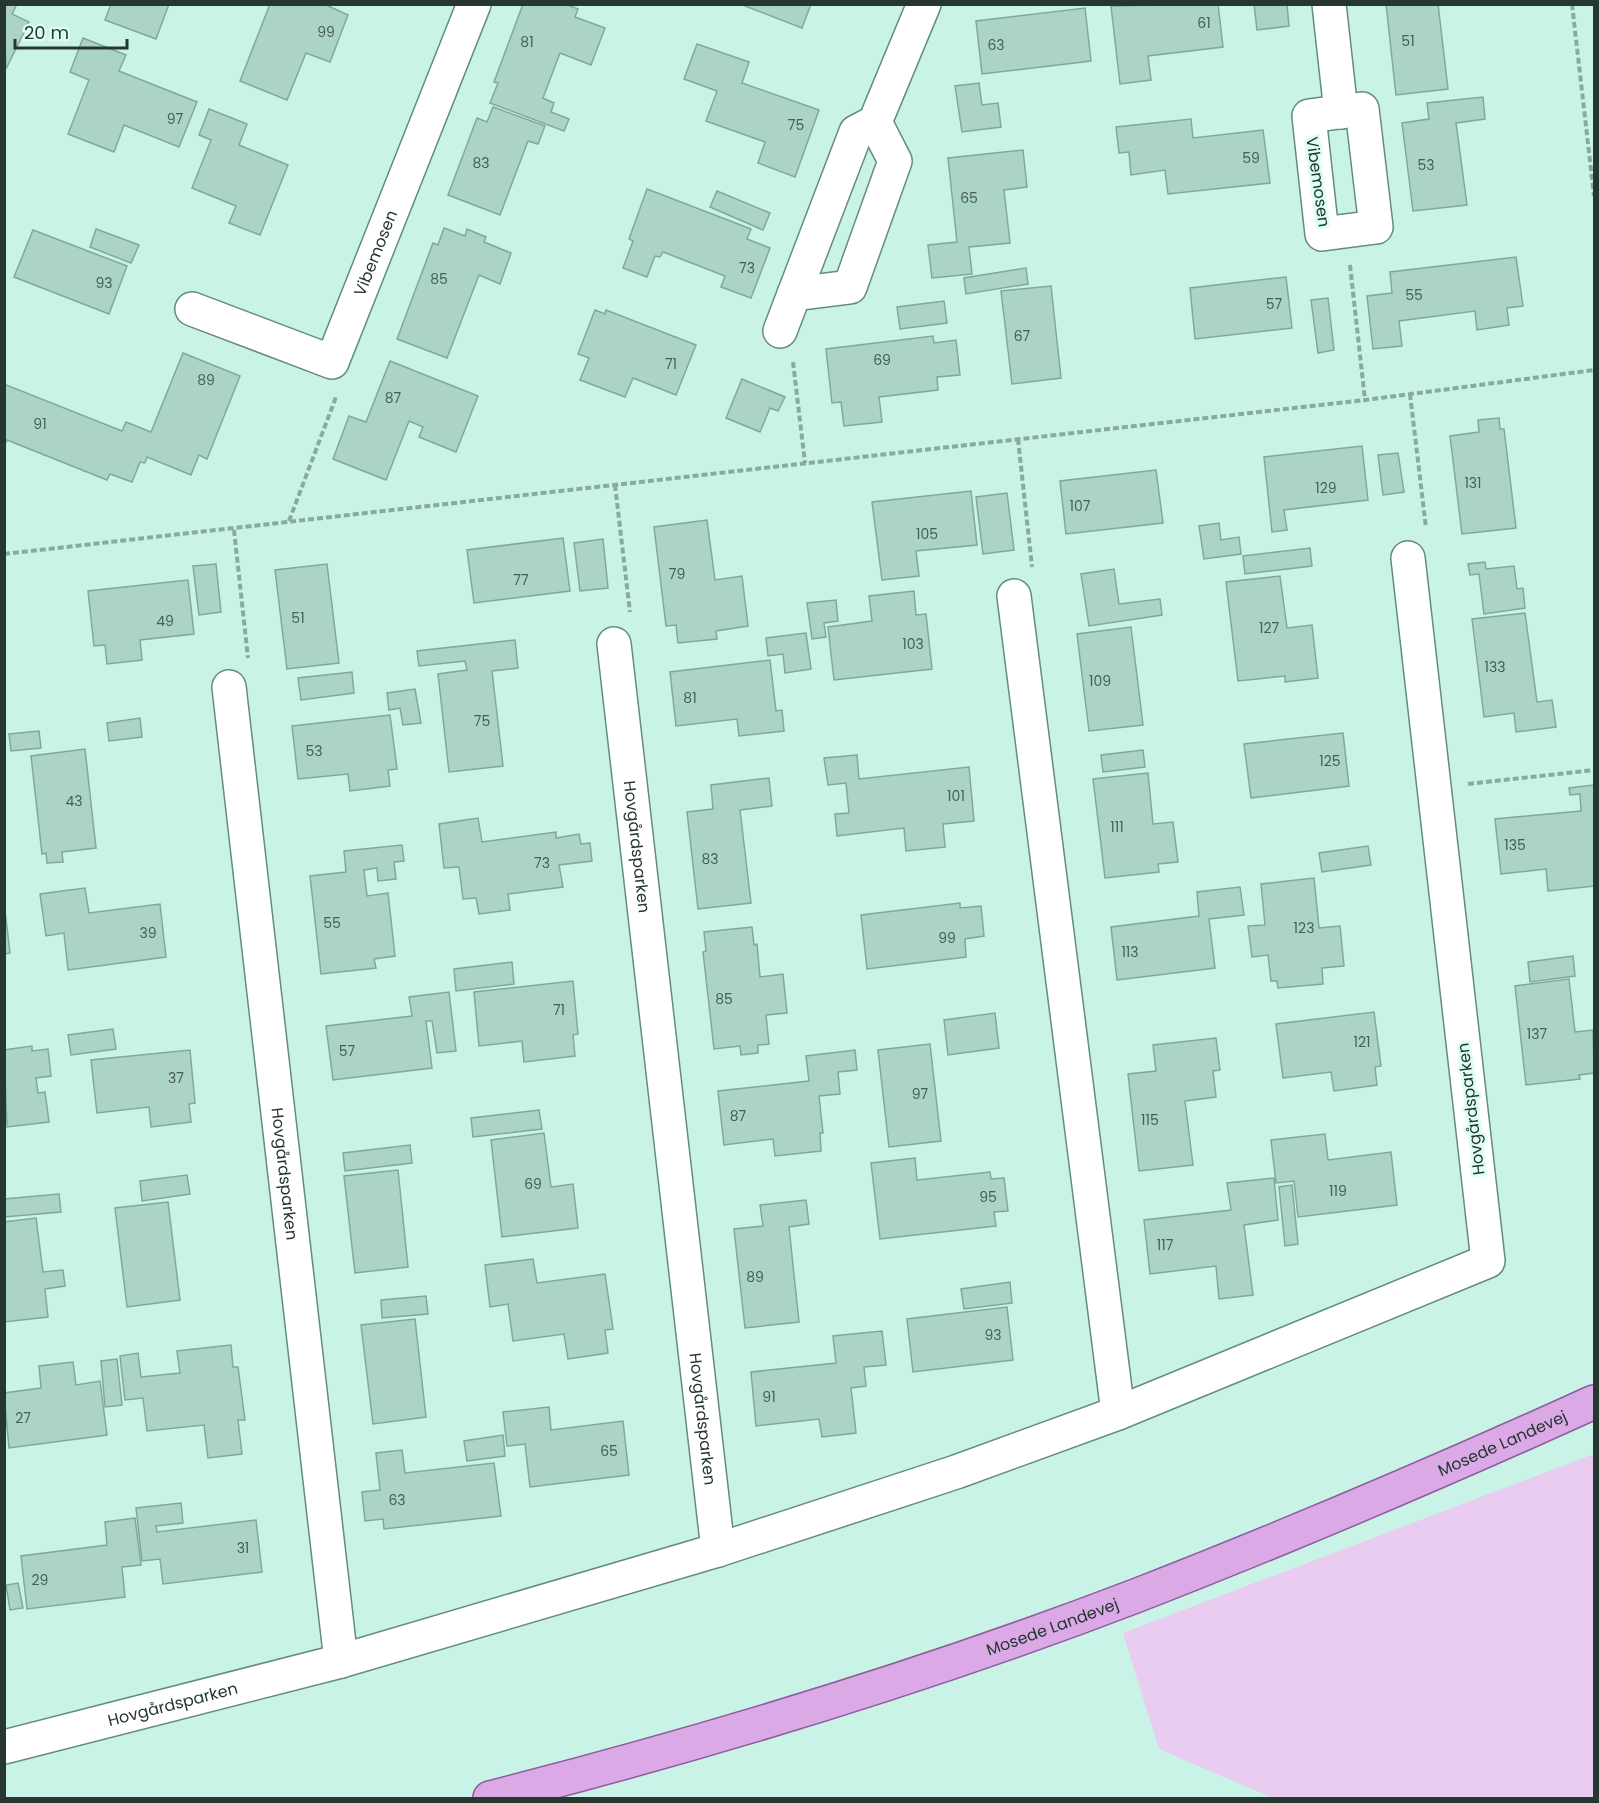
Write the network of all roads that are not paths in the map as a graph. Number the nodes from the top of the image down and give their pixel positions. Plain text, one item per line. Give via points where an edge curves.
1 (474, 4) edge
2 (924, 4) edge
3 (1329, 4) edge
4 (1341, 112) junction
5 (876, 122) junction
6 (794, 294) junction
7 (192, 309) dead end
8 (780, 331) road end
9 (1408, 558) road end
10 (1014, 596) road end
11 (614, 645) road end
12 (229, 687) road end
13 (1594, 1402) edge
14 (1118, 1413) junction
15 (718, 1550) junction
16 (340, 1661) junction
17 (4, 1747) edge
18 (490, 1798) edge

1 - 7 street, Vibemosen via 332,362
2 - 5 street
3 - 4 street
4 - 4 street, Vibemosen via 1309,116 1323,234 1376,228 1362,109
5 - 6 street via 856,132
5 - 6 street via 895,161 850,287
6 - 8 street
9 - 14 street, Hovgårdsparken via 1488,1261
10 - 14 street
11 - 15 street, Hovgårdsparken
12 - 16 street, Hovgårdsparken
13 - 18 main road, Mosede Landevej via 1392,1494 1136,1596 875,1687 611,1767
14 - 15 street, Hovgårdsparken via 956,1472
15 - 16 street, Hovgårdsparken
16 - 17 street, Hovgårdsparken

